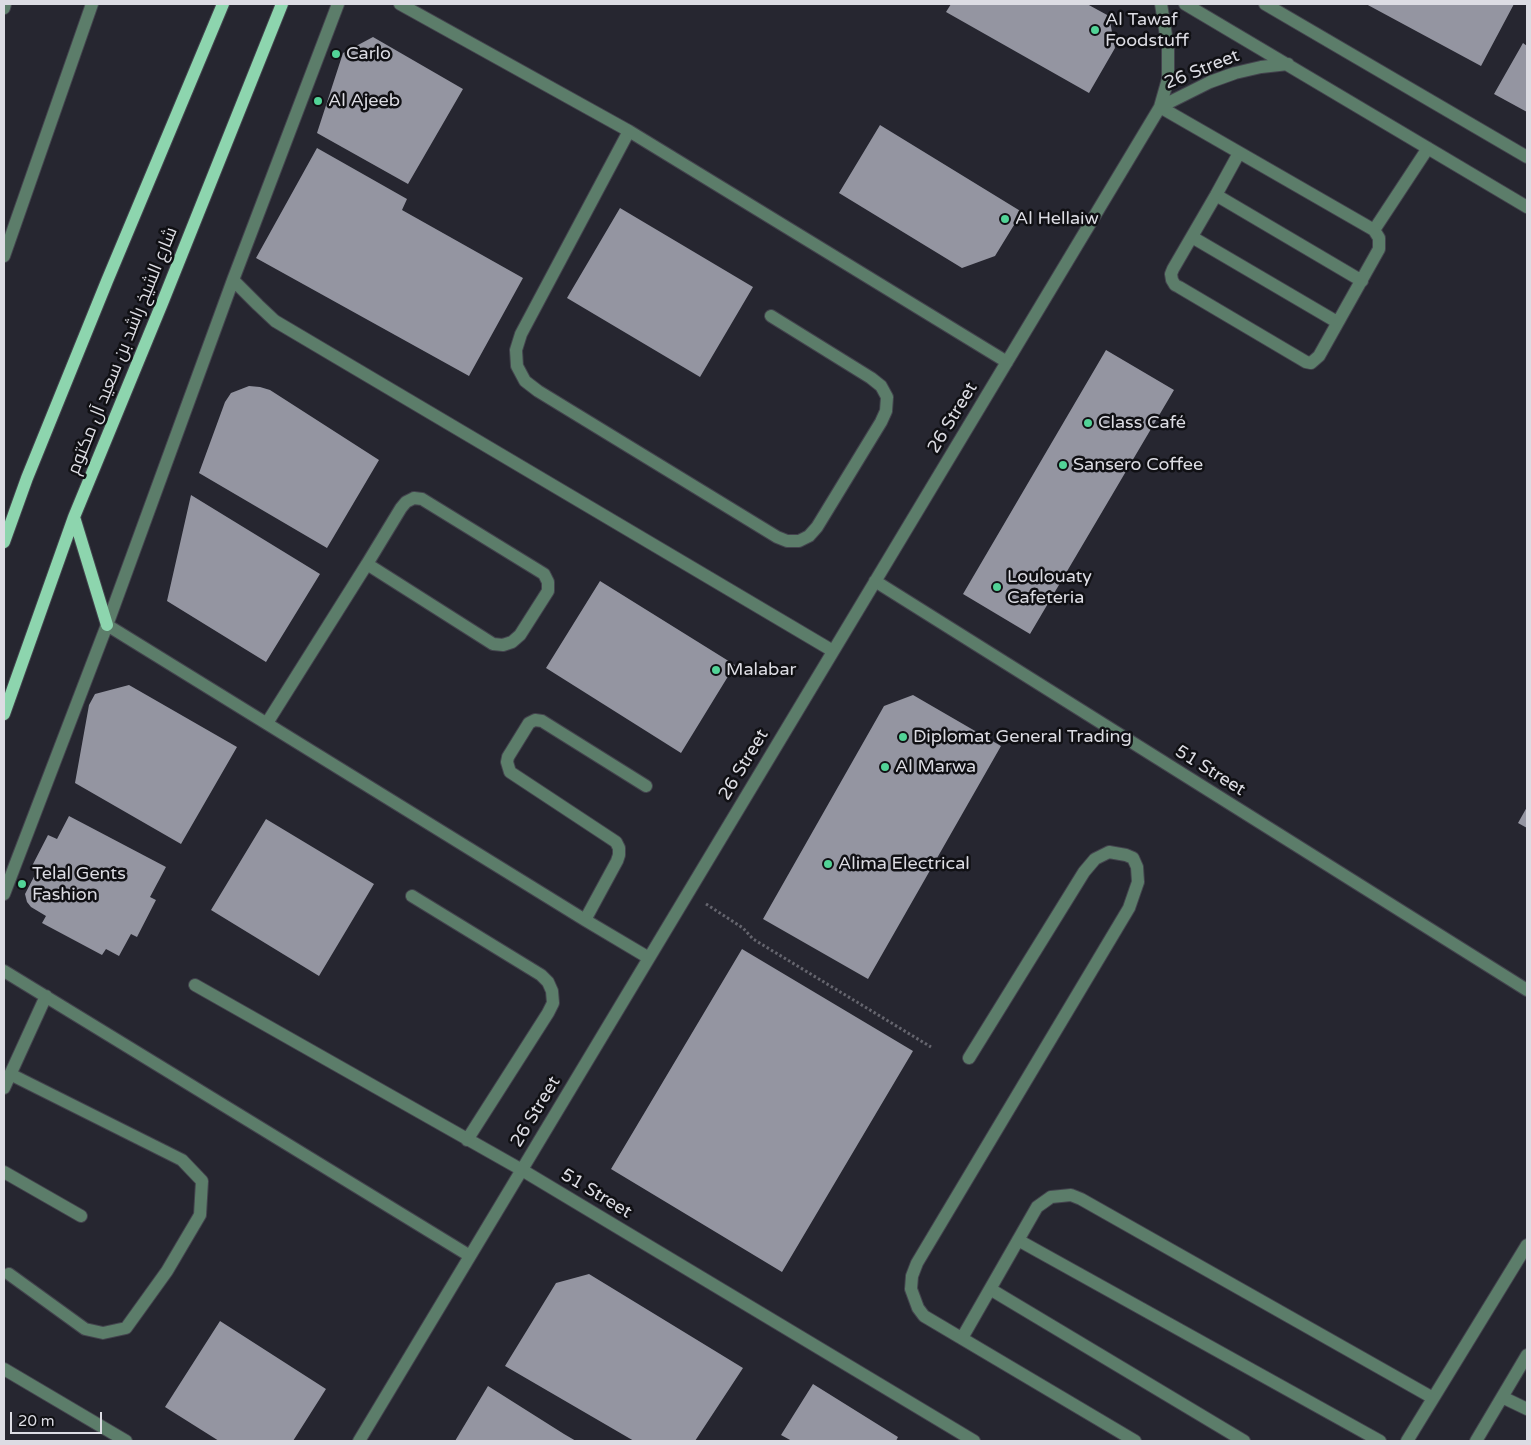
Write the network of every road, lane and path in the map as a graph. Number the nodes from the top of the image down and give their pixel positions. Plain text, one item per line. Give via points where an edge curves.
1 (5, 4) edge
2 (92, 4) edge
3 (223, 4) edge
4 (282, 4) edge
5 (338, 4) edge
6 (400, 4) edge
7 (1161, 4) edge
8 (1185, 4) edge
9 (1265, 4) edge
10 (1286, 4) edge
11 (4, 8) edge
12 (1293, 21) junction
13 (1288, 64) junction
14 (1160, 107) junction
15 (629, 131) junction
16 (1428, 148) junction
17 (1239, 153) junction
18 (1527, 157) edge
19 (1216, 195) junction
20 (1527, 207) edge
21 (1374, 230) junction
22 (1192, 238) junction
23 (4, 256) edge
24 (233, 280) junction
25 (1362, 281) junction
26 (772, 316) dead end
27 (1338, 322) junction
28 (1007, 362) junction
29 (74, 517) junction
30 (4, 542) edge
31 (367, 564) junction
32 (875, 581) junction
33 (107, 624) junction
34 (833, 652) junction
35 (4, 714) edge
36 (267, 722) junction
37 (646, 786) dead end
38 (688, 893) junction
39 (4, 894) edge
40 (412, 896) dead end
41 (585, 920) junction
42 (649, 958) junction
43 (4, 971) edge
44 (195, 985) dead end
45 (1527, 990) edge
46 (46, 996) junction
47 (931, 1047) dead end
48 (969, 1058) dead end
49 (10, 1074) junction
50 (4, 1088) edge
51 (467, 1140) junction
52 (522, 1170) junction
53 (4, 1172) edge
54 (81, 1216) dead end
55 (1018, 1240) junction
56 (1527, 1245) edge
57 (470, 1256) junction
58 (9, 1274) dead end
59 (990, 1289) junction
60 (962, 1338) junction
61 (1527, 1355) edge
62 (4, 1369) edge
63 (1502, 1397) junction
64 (1433, 1398) junction
65 (1527, 1409) edge
66 (126, 1441) edge
67 (359, 1441) edge
68 (974, 1441) edge
69 (1135, 1441) edge
70 (1244, 1441) edge
71 (1380, 1441) edge
72 (1406, 1441) edge
73 (1476, 1441) edge

1 - 11 street
2 - 23 street
3 - 30 main road via 107,281
4 - 29 main road, شارع الشيخ راشد بن سعيد آل مكتوم
5 - 24 street
6 - 15 street
7 - 14 street, 26 Street via 1168,48 1168,79
8 - 13 street
9 - 12 street
10 - 12 street
12 - 18 street
13 - 14 street, 26 Street via 1235,73
13 - 16 street
14 - 17 street
14 - 28 street, 26 Street
15 - 26 street via 521,334 516,350 517,366 525,381 777,537 799,541 817,527 886,411 887,398 881,386 871,378
15 - 28 street
16 - 20 street
16 - 21 street
17 - 19 street
17 - 21 street
19 - 22 street
19 - 25 street
21 - 25 street via 1379,238 1379,248
22 - 27 street
22 - 27 street via 1172,274 1175,285 1306,362 1316,360
24 - 33 street
24 - 34 street via 275,321
25 - 27 street
28 - 32 street, 26 Street
29 - 33 main road
29 - 35 main road, شارع الشيخ راشد بن سعيد آل مكتوم
31 - 31 street via 406,502 422,499 544,574 548,591 520,635 512,642 493,644
31 - 36 street
32 - 34 street, 26 Street
32 - 45 street, 51 Street
33 - 36 street
33 - 39 street
34 - 38 street, 26 Street
36 - 41 street
37 - 41 street via 542,721 535,720 529,724 508,757 510,772 616,842 619,848 617,861
38 - 42 street, 26 Street
38 - 47 path via 743,928 753,939
40 - 51 street via 540,975 552,991 553,1003 548,1013
41 - 42 street
42 - 52 street, 26 Street
43 - 46 street
44 - 51 street, 51 Street
46 - 49 street
46 - 57 street
48 - 60 street via 1094,859 1110,852 1133,858 1138,882 1129,908 922,1254 912,1276 911,1289 924,1316
49 - 50 street
49 - 58 street via 182,1160 202,1181 200,1215 167,1271 126,1328 104,1333 86,1330
51 - 52 street, 51 Street
52 - 57 street, 26 Street
52 - 68 street, 51 Street
53 - 54 street
55 - 59 street
55 - 64 street via 1037,1207 1051,1197 1071,1195
55 - 71 street
56 - 64 street
57 - 67 street, 26 Street
59 - 60 street
59 - 70 street
60 - 69 street
61 - 63 street
62 - 66 street
63 - 65 street
63 - 73 street
64 - 72 street

